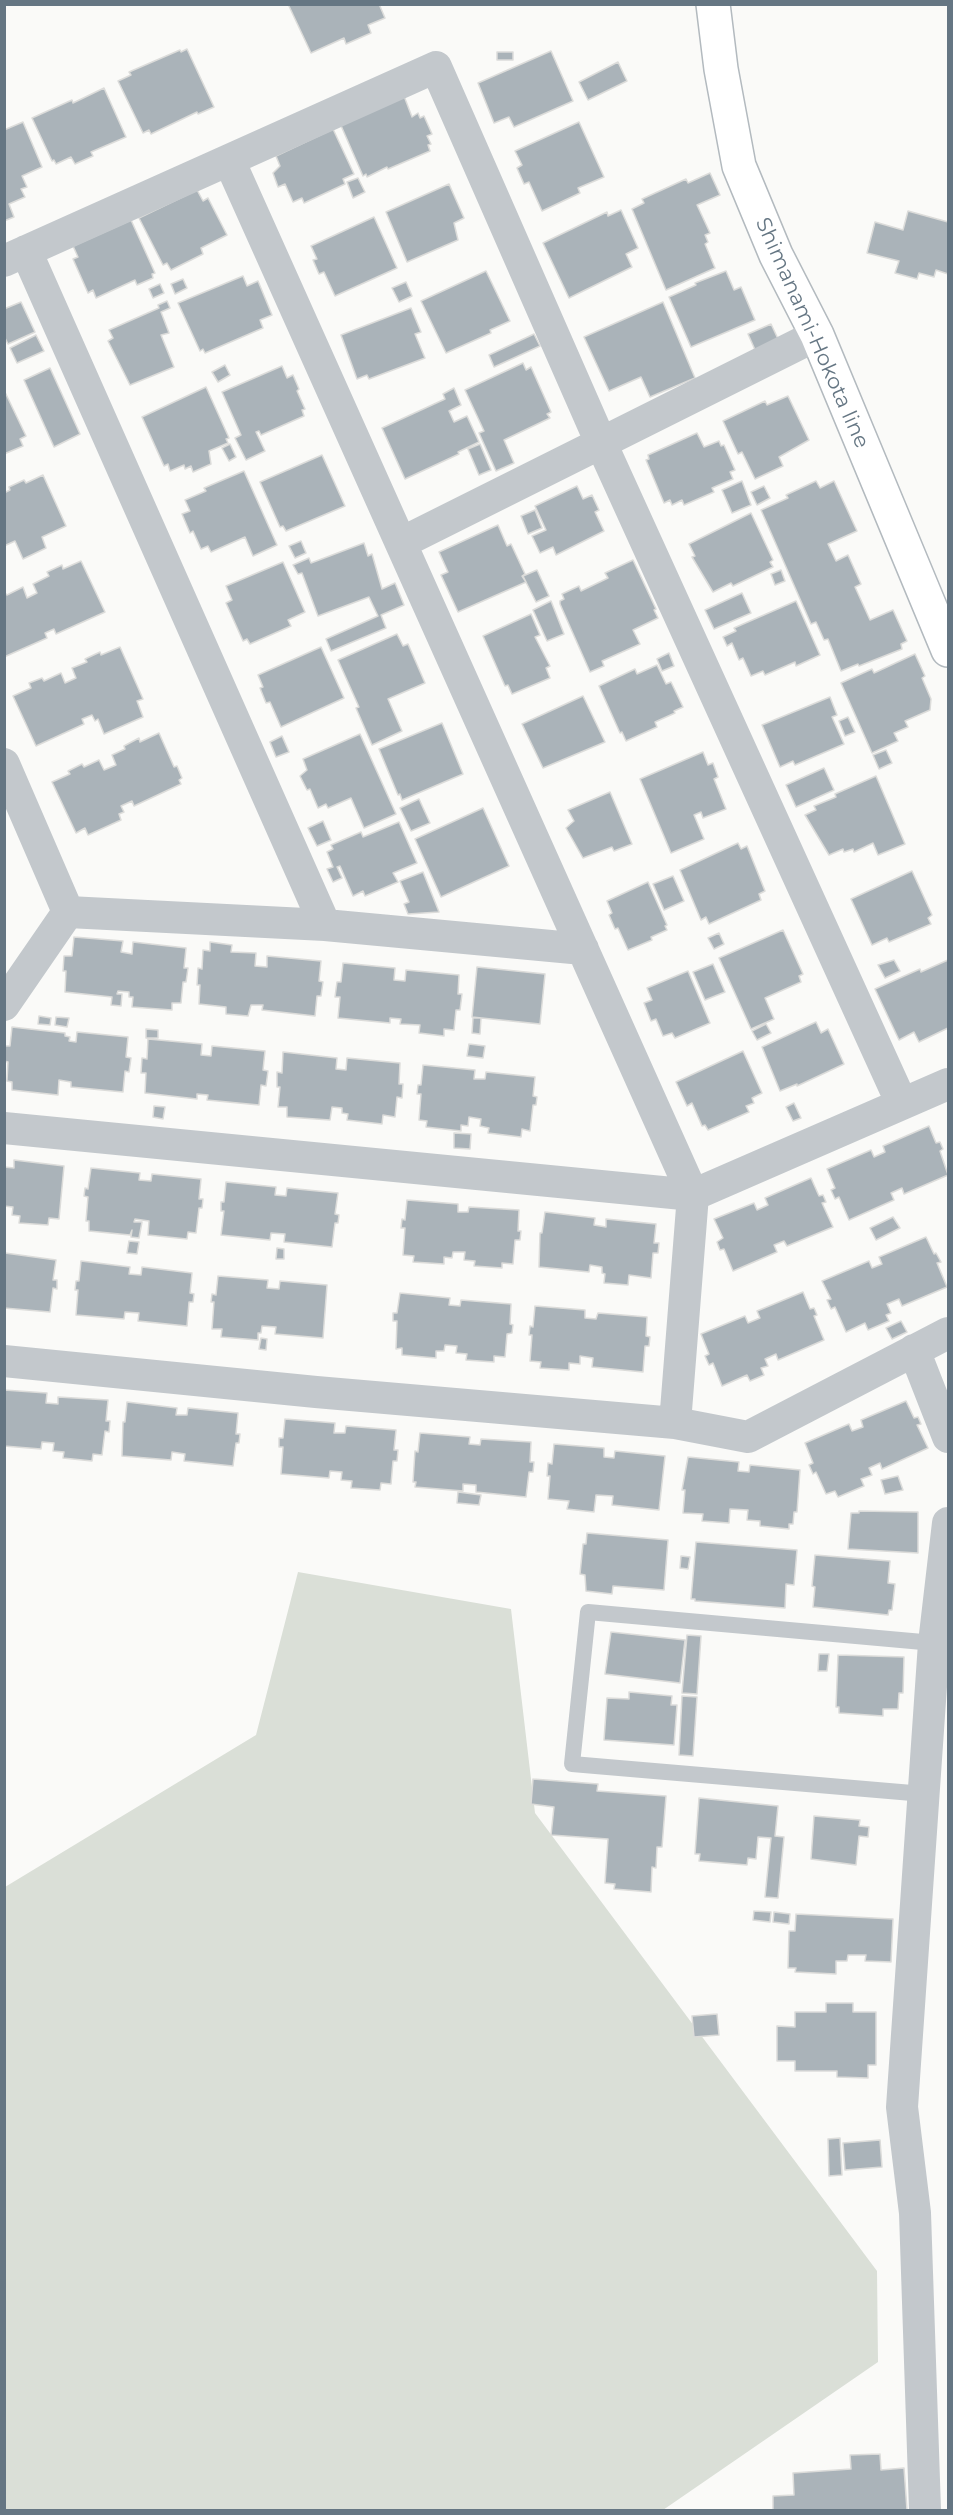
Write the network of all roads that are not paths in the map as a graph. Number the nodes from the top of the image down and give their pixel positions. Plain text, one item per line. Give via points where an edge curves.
1 (713, 4) edge
2 (229, 160) junction
3 (15, 256) edge
4 (817, 335) junction
5 (601, 443) junction
6 (401, 543) junction
7 (948, 650) edge
8 (4, 764) edge
9 (68, 912) junction
10 (326, 925) junction
11 (583, 949) junction
12 (4, 1005) edge
13 (948, 1084) edge
14 (902, 1104) junction
15 (4, 1128) edge
16 (693, 1195) junction
17 (948, 1333) edge
18 (914, 1350) junction
19 (4, 1361) edge
20 (675, 1423) junction
21 (948, 1437) edge
22 (948, 1523) edge
23 (934, 1643) junction
24 (924, 1794) junction
25 (925, 2511) edge

1 - 4 main road, Shimanami-Hokota line via 740,166 776,255
2 - 3 street
2 - 5 street via 436,67
2 - 6 street
3 - 10 street
4 - 5 street
4 - 7 main road, Shimanami-Hokota line
5 - 6 street
5 - 14 street
6 - 11 street
8 - 9 street
9 - 10 street
9 - 12 street
10 - 11 street
11 - 16 street
13 - 14 street
14 - 16 street
15 - 16 street
16 - 20 street
17 - 18 street
18 - 20 street via 748,1437
18 - 21 street
19 - 20 street
22 - 23 street
23 - 24 street
23 - 24 lane via 588,1612 572,1764
24 - 25 street via 902,2107 915,2213

